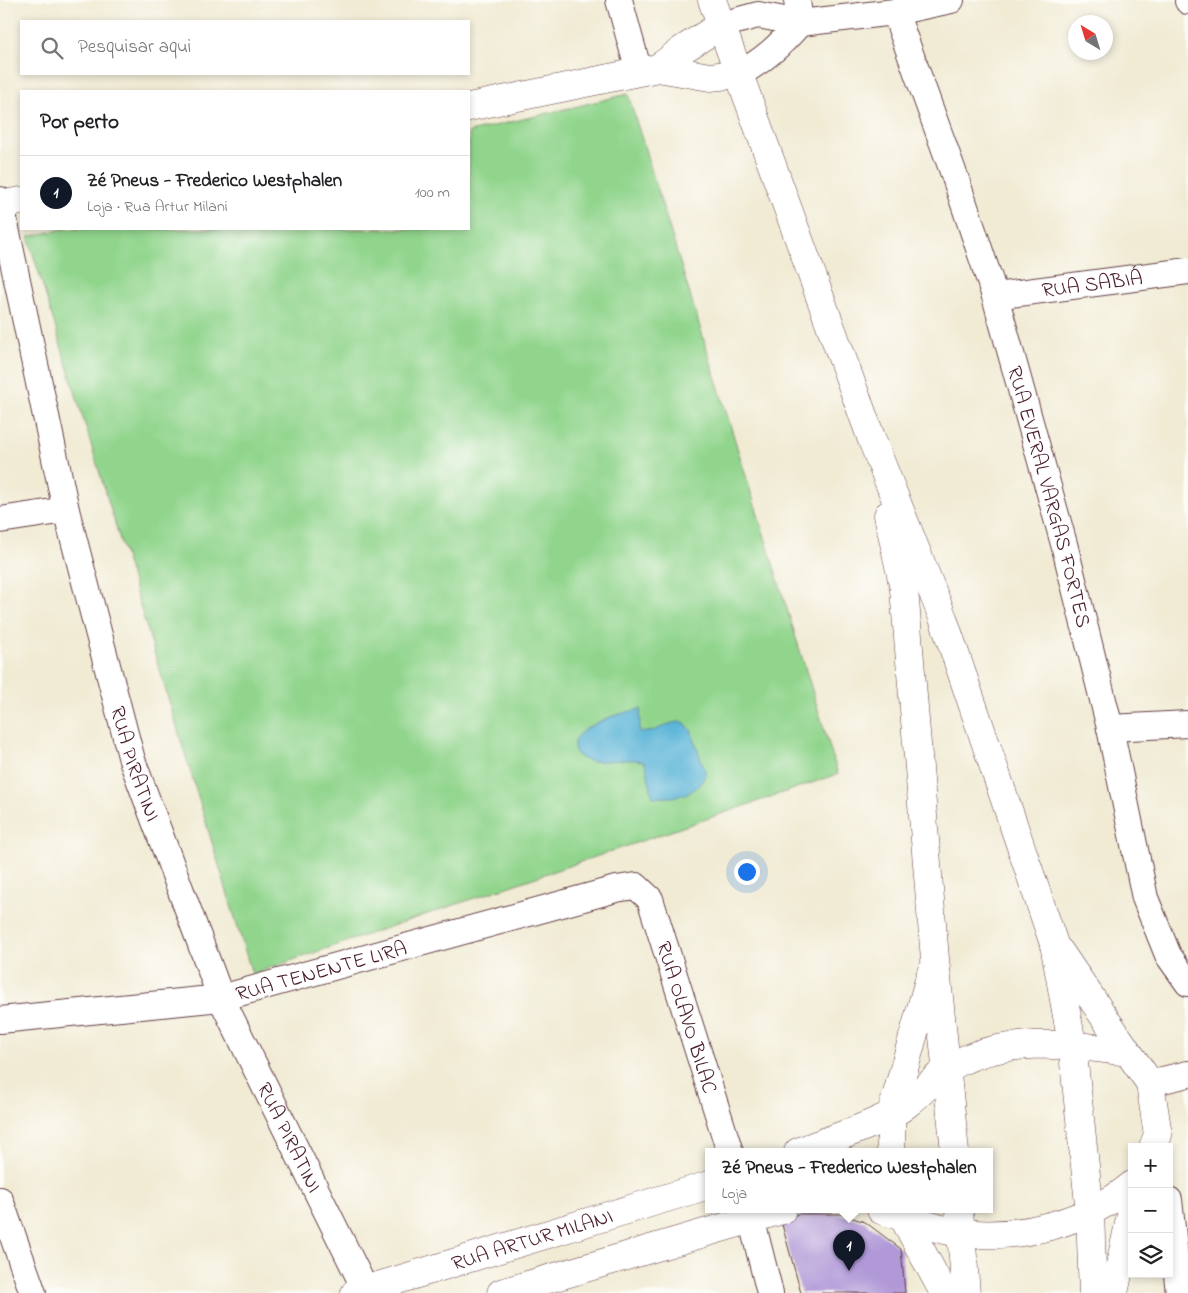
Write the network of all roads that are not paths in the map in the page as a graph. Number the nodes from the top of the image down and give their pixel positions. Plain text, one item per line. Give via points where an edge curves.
1 (619, 0) edge
2 (951, 0) edge
3 (716, 12) edge
4 (799, 12) edge
5 (895, 12) junction
6 (649, 70) junction
7 (738, 74) junction
8 (470, 107) edge
9 (6, 203) edge
10 (1188, 271) edge
11 (995, 296) junction
12 (872, 440) junction
13 (66, 510) junction
14 (0, 520) edge
15 (1188, 724) edge
16 (1110, 728) junction
17 (636, 886) joint
18 (1054, 944) junction
19 (935, 959) junction
20 (1188, 983) edge
21 (221, 998) junction
22 (0, 1020) edge
23 (1072, 1044) junction
24 (1128, 1052) junction
25 (948, 1069) junction
26 (1188, 1074) edge
27 (1150, 1082) junction
28 (891, 1115) junction
29 (1157, 1143) edge
30 (729, 1148) edge
31 (808, 1148) edge
32 (891, 1148) edge
33 (955, 1148) edge
34 (705, 1186) edge
35 (1128, 1188) edge
36 (0, 1200) edge
37 (896, 1213) edge
38 (902, 1213) edge
39 (1090, 1213) junction
40 (750, 1214) edge
41 (960, 1221) edge
42 (1128, 1228) edge
43 (1173, 1233) edge
44 (509, 1246) junction
45 (511, 1290) edge
46 (363, 1292) edge
47 (33, 1293) edge
48 (770, 1293) edge
49 (944, 1293) edge
50 (966, 1293) edge
51 (1093, 1293) edge
52 (1114, 1293) edge
53 (1179, 1293) edge

1 - 6 street
2 - 5 street
3 - 4 street via 758,15
3 - 6 main road via 682,50
3 - 7 main road
4 - 5 street
4 - 7 street via 775,50
5 - 11 street, RUA EVERAL VARGAS FORTES
6 - 7 main road via 710,78
6 - 8 main road
7 - 12 main road
9 - 13 street, RUA PIRATINI
10 - 11 street, RUA SABIÁ
11 - 16 street, RUA EVERAL VARGAS FORTES via 1064,544
12 - 18 main road via 943,618
12 - 19 main road via 904,589
13 - 14 street
13 - 21 street, RUA PIRATINI via 132,760
15 - 16 street
16 - 20 street, RUA EVERAL VARGAS FORTES via 1145,898 1168,955
17 - 21 street, RUA TENENTE LIRA
17 - 30 street, RUA OLAVO BILAC via 650,899
18 - 23 main road
18 - 24 main road
19 - 25 main road
19 - 28 main road
21 - 22 street, RUA TENENTE LIRA
21 - 46 street, RUA PIRATINI
23 - 24 main road
23 - 25 main road via 1012,1046 971,1057
23 - 39 main road
24 - 27 main road
25 - 28 main road
25 - 33 main road
26 - 27 street
27 - 29 main road
28 - 31 main road
28 - 32 main road
34 - 44 main road, RUA ARTUR MILANI
35 - 39 main road
36 - 47 street
37 - 49 main road
38 - 41 main road
39 - 41 main road via 1052,1226 993,1234
39 - 51 main road
40 - 45 main road, RUA ARTUR MILANI
40 - 48 street
41 - 50 main road
42 - 52 main road
43 - 53 street
44 - 45 main road
44 - 46 main road, RUA ARTUR MILANI

